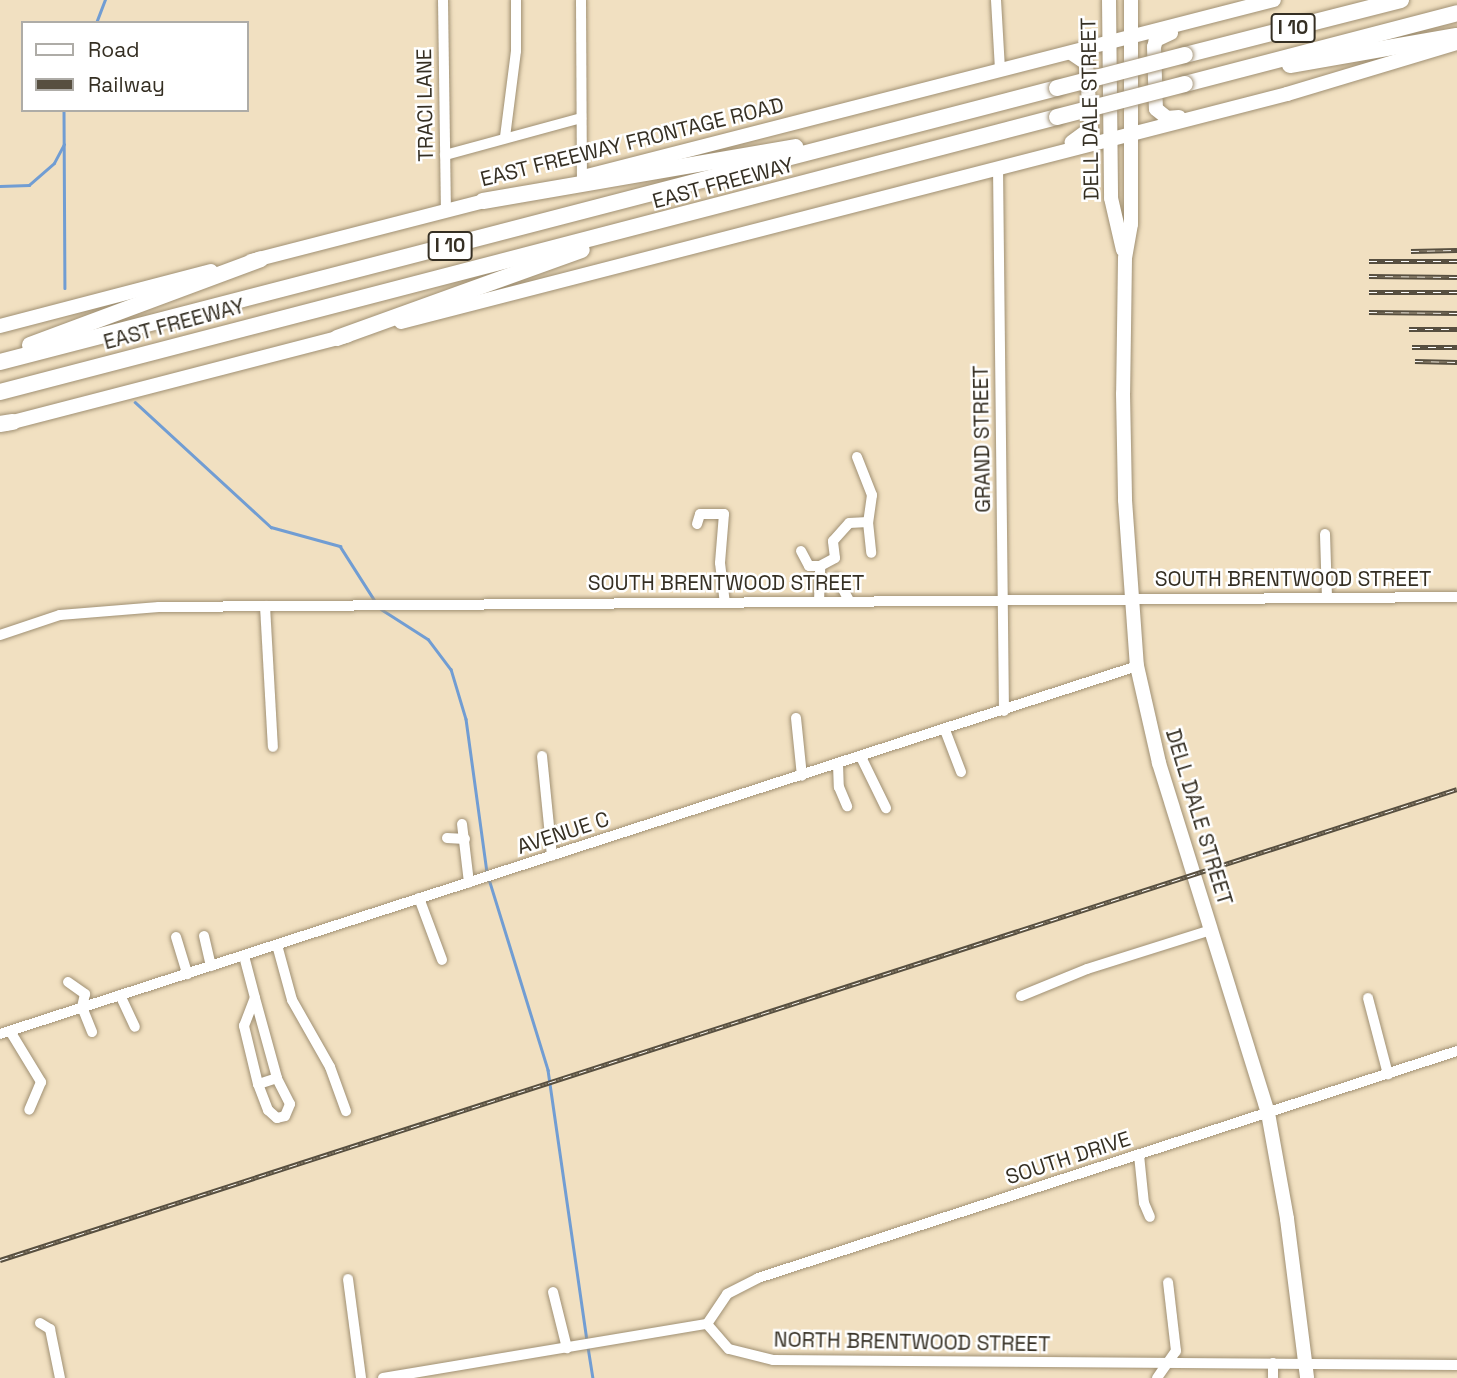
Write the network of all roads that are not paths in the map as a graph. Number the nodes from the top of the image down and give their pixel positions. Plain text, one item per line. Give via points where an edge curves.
1 (443, 0) edge
2 (516, 0) edge
3 (581, 0) edge
4 (996, 0) edge
5 (1109, 0) edge
6 (1131, 0) edge
7 (1273, 0) edge
8 (1401, 0) edge
9 (1457, 13) edge
10 (1221, 14) junction
11 (1133, 35) junction
12 (1457, 36) edge
13 (1109, 42) junction
14 (1457, 43) edge
15 (1071, 53) junction
16 (1000, 69) junction
17 (1222, 74) junction
18 (1189, 117) junction
19 (581, 118) junction
20 (901, 129) junction
21 (1132, 132) junction
22 (505, 137) junction
23 (1110, 137) junction
24 (445, 155) junction
25 (1018, 161) junction
26 (999, 167) junction
27 (582, 178) junction
28 (484, 201) junction
29 (446, 210) junction
30 (615, 233) junction
31 (1125, 258) junction
32 (261, 259) junction
33 (0, 326) edge
34 (337, 338) junction
35 (0, 356) edge
36 (0, 362) edge
37 (0, 392) edge
38 (4, 424) edge
39 (857, 457) dead end
40 (868, 522) junction
41 (697, 524) dead end
42 (1325, 534) dead end
43 (801, 551) dead end
44 (871, 553) dead end
45 (820, 566) junction
46 (837, 578) dead end
47 (1457, 597) edge
48 (1328, 598) junction
49 (1132, 599) junction
50 (1003, 600) junction
51 (819, 601) junction
52 (849, 601) junction
53 (724, 602) junction
54 (265, 606) junction
55 (0, 635) edge
56 (1137, 666) junction
57 (1004, 710) junction
58 (796, 718) dead end
59 (945, 730) junction
60 (273, 747) dead end
61 (542, 756) dead end
62 (861, 757) junction
63 (838, 764) junction
64 (961, 772) dead end
65 (802, 776) junction
66 (847, 806) dead end
67 (886, 808) dead end
68 (462, 824) dead end
69 (447, 838) dead end
70 (465, 839) junction
71 (552, 856) junction
72 (469, 883) junction
73 (419, 898) junction
74 (1211, 930) junction
75 (204, 936) dead end
76 (176, 937) dead end
77 (276, 945) junction
78 (244, 956) junction
79 (442, 960) dead end
80 (211, 966) junction
81 (187, 974) junction
82 (68, 982) dead end
83 (120, 995) junction
84 (1021, 996) dead end
85 (256, 998) junction
86 (1368, 999) dead end
87 (82, 1008) junction
88 (135, 1027) dead end
89 (5, 1032) edge
90 (92, 1032) dead end
91 (1457, 1051) edge
92 (1388, 1074) junction
93 (277, 1078) junction
94 (258, 1084) junction
95 (29, 1110) dead end
96 (346, 1111) dead end
97 (1268, 1113) junction
98 (1139, 1155) junction
99 (1150, 1217) dead end
100 (348, 1279) dead end
101 (1168, 1282) dead end
102 (553, 1292) dead end
103 (40, 1323) dead end
104 (708, 1324) junction
105 (567, 1348) junction
106 (1273, 1363) junction
107 (1166, 1364) junction
108 (1457, 1365) edge
109 (1307, 1371) edge
110 (60, 1378) edge
111 (361, 1378) edge
112 (387, 1378) edge
113 (1157, 1378) edge
114 (1273, 1378) edge

1 - 24 street, TRACI LANE
2 - 22 street via 516,51
3 - 19 street
4 - 16 street
5 - 13 main road, DELL DALE STREET
6 - 11 main road, DELL DALE STREET
7 - 10 main road, EAST FREEWAY FRONTAGE ROAD
8 - 20 highway, EAST FREEWAY / I 10, bridge
9 - 17 highway, EAST FREEWAY / I 10
10 - 11 main road, EAST FREEWAY FRONTAGE ROAD
10 - 18 main road via 1156,40 1156,109 1167,118
11 - 13 main road, EAST FREEWAY FRONTAGE ROAD
11 - 21 main road, DELL DALE STREET
12 - 17 highway via 1355,57
13 - 15 main road, EAST FREEWAY FRONTAGE ROAD
13 - 23 main road, DELL DALE STREET
14 - 18 main road via 1287,94
15 - 16 main road, EAST FREEWAY FRONTAGE ROAD
15 - 25 main road via 1086,63 1091,128 1079,141 1031,153
16 - 27 main road, EAST FREEWAY FRONTAGE ROAD
17 - 30 highway, EAST FREEWAY / I 10, bridge
18 - 21 main road
19 - 22 street
19 - 27 street
20 - 28 highway
20 - 36 highway, EAST FREEWAY / I 10
21 - 23 main road
21 - 31 main road, DELL DALE STREET via 1131,224
22 - 24 street
23 - 25 main road
23 - 31 main road, DELL DALE STREET via 1111,198
24 - 29 street, TRACI LANE
25 - 26 main road
26 - 34 main road
26 - 50 street, GRAND STREET
27 - 28 main road, EAST FREEWAY FRONTAGE ROAD
28 - 29 main road, EAST FREEWAY FRONTAGE ROAD
29 - 32 main road, EAST FREEWAY FRONTAGE ROAD
30 - 34 highway via 574,254
30 - 37 highway, EAST FREEWAY / I 10
31 - 49 main road, DELL DALE STREET via 1125,500
32 - 33 main road, EAST FREEWAY FRONTAGE ROAD
32 - 35 highway
34 - 38 main road
39 - 40 street via 873,495
40 - 44 street
40 - 45 street via 849,523 833,541 835,558
41 - 53 street via 700,514 724,514 720,563
42 - 48 street
43 - 45 street via 809,566
45 - 51 street
46 - 52 street
47 - 48 street, SOUTH BRENTWOOD STREET
48 - 49 street, SOUTH BRENTWOOD STREET
49 - 50 street, SOUTH BRENTWOOD STREET
49 - 56 main road, DELL DALE STREET
50 - 52 street, SOUTH BRENTWOOD STREET
50 - 57 street, GRAND STREET
51 - 52 street, SOUTH BRENTWOOD STREET
51 - 53 street, SOUTH BRENTWOOD STREET
53 - 54 street, SOUTH BRENTWOOD STREET
54 - 55 street, SOUTH BRENTWOOD STREET via 74,613 33,621
54 - 60 street
56 - 57 street, AVENUE C
56 - 74 main road, DELL DALE STREET via 1159,763
57 - 59 street, AVENUE C
58 - 65 street
59 - 62 street, AVENUE C
59 - 64 street
61 - 71 street
62 - 63 street, AVENUE C
62 - 67 street
63 - 65 street, AVENUE C
63 - 66 street via 839,787
65 - 71 street, AVENUE C
68 - 70 street
69 - 70 street
70 - 72 street
71 - 72 street, AVENUE C
72 - 73 street, AVENUE C
73 - 77 street, AVENUE C
73 - 79 street
74 - 84 street via 1087,969
74 - 97 main road, DELL DALE STREET
75 - 80 street
76 - 81 street
77 - 78 street, AVENUE C
77 - 96 street via 292,1000 330,1067
78 - 80 street, AVENUE C
78 - 85 street
80 - 81 street, AVENUE C
81 - 83 street, AVENUE C
82 - 87 street via 85,994
83 - 87 street, AVENUE C
83 - 88 street
85 - 93 street
85 - 94 street via 244,1026
86 - 92 street
87 - 89 street, AVENUE C
87 - 90 street
89 - 95 street via 41,1082
91 - 92 street, SOUTH DRIVE
92 - 97 street, SOUTH DRIVE
93 - 94 street
93 - 94 street via 290,1104 285,1116 277,1118 268,1111
97 - 98 street, SOUTH DRIVE
97 - 109 main road, DELL DALE STREET
98 - 99 street
98 - 104 street, SOUTH DRIVE via 758,1278 720,1300
100 - 111 street
101 - 107 street via 1175,1352
102 - 105 street
103 - 110 street via 50,1329
104 - 105 street
104 - 107 street, NORTH BRENTWOOD STREET via 729,1349 773,1360
105 - 112 street
106 - 107 street, NORTH BRENTWOOD STREET
106 - 109 street, NORTH BRENTWOOD STREET
106 - 114 street
107 - 113 street
108 - 109 street, NORTH BRENTWOOD STREET

